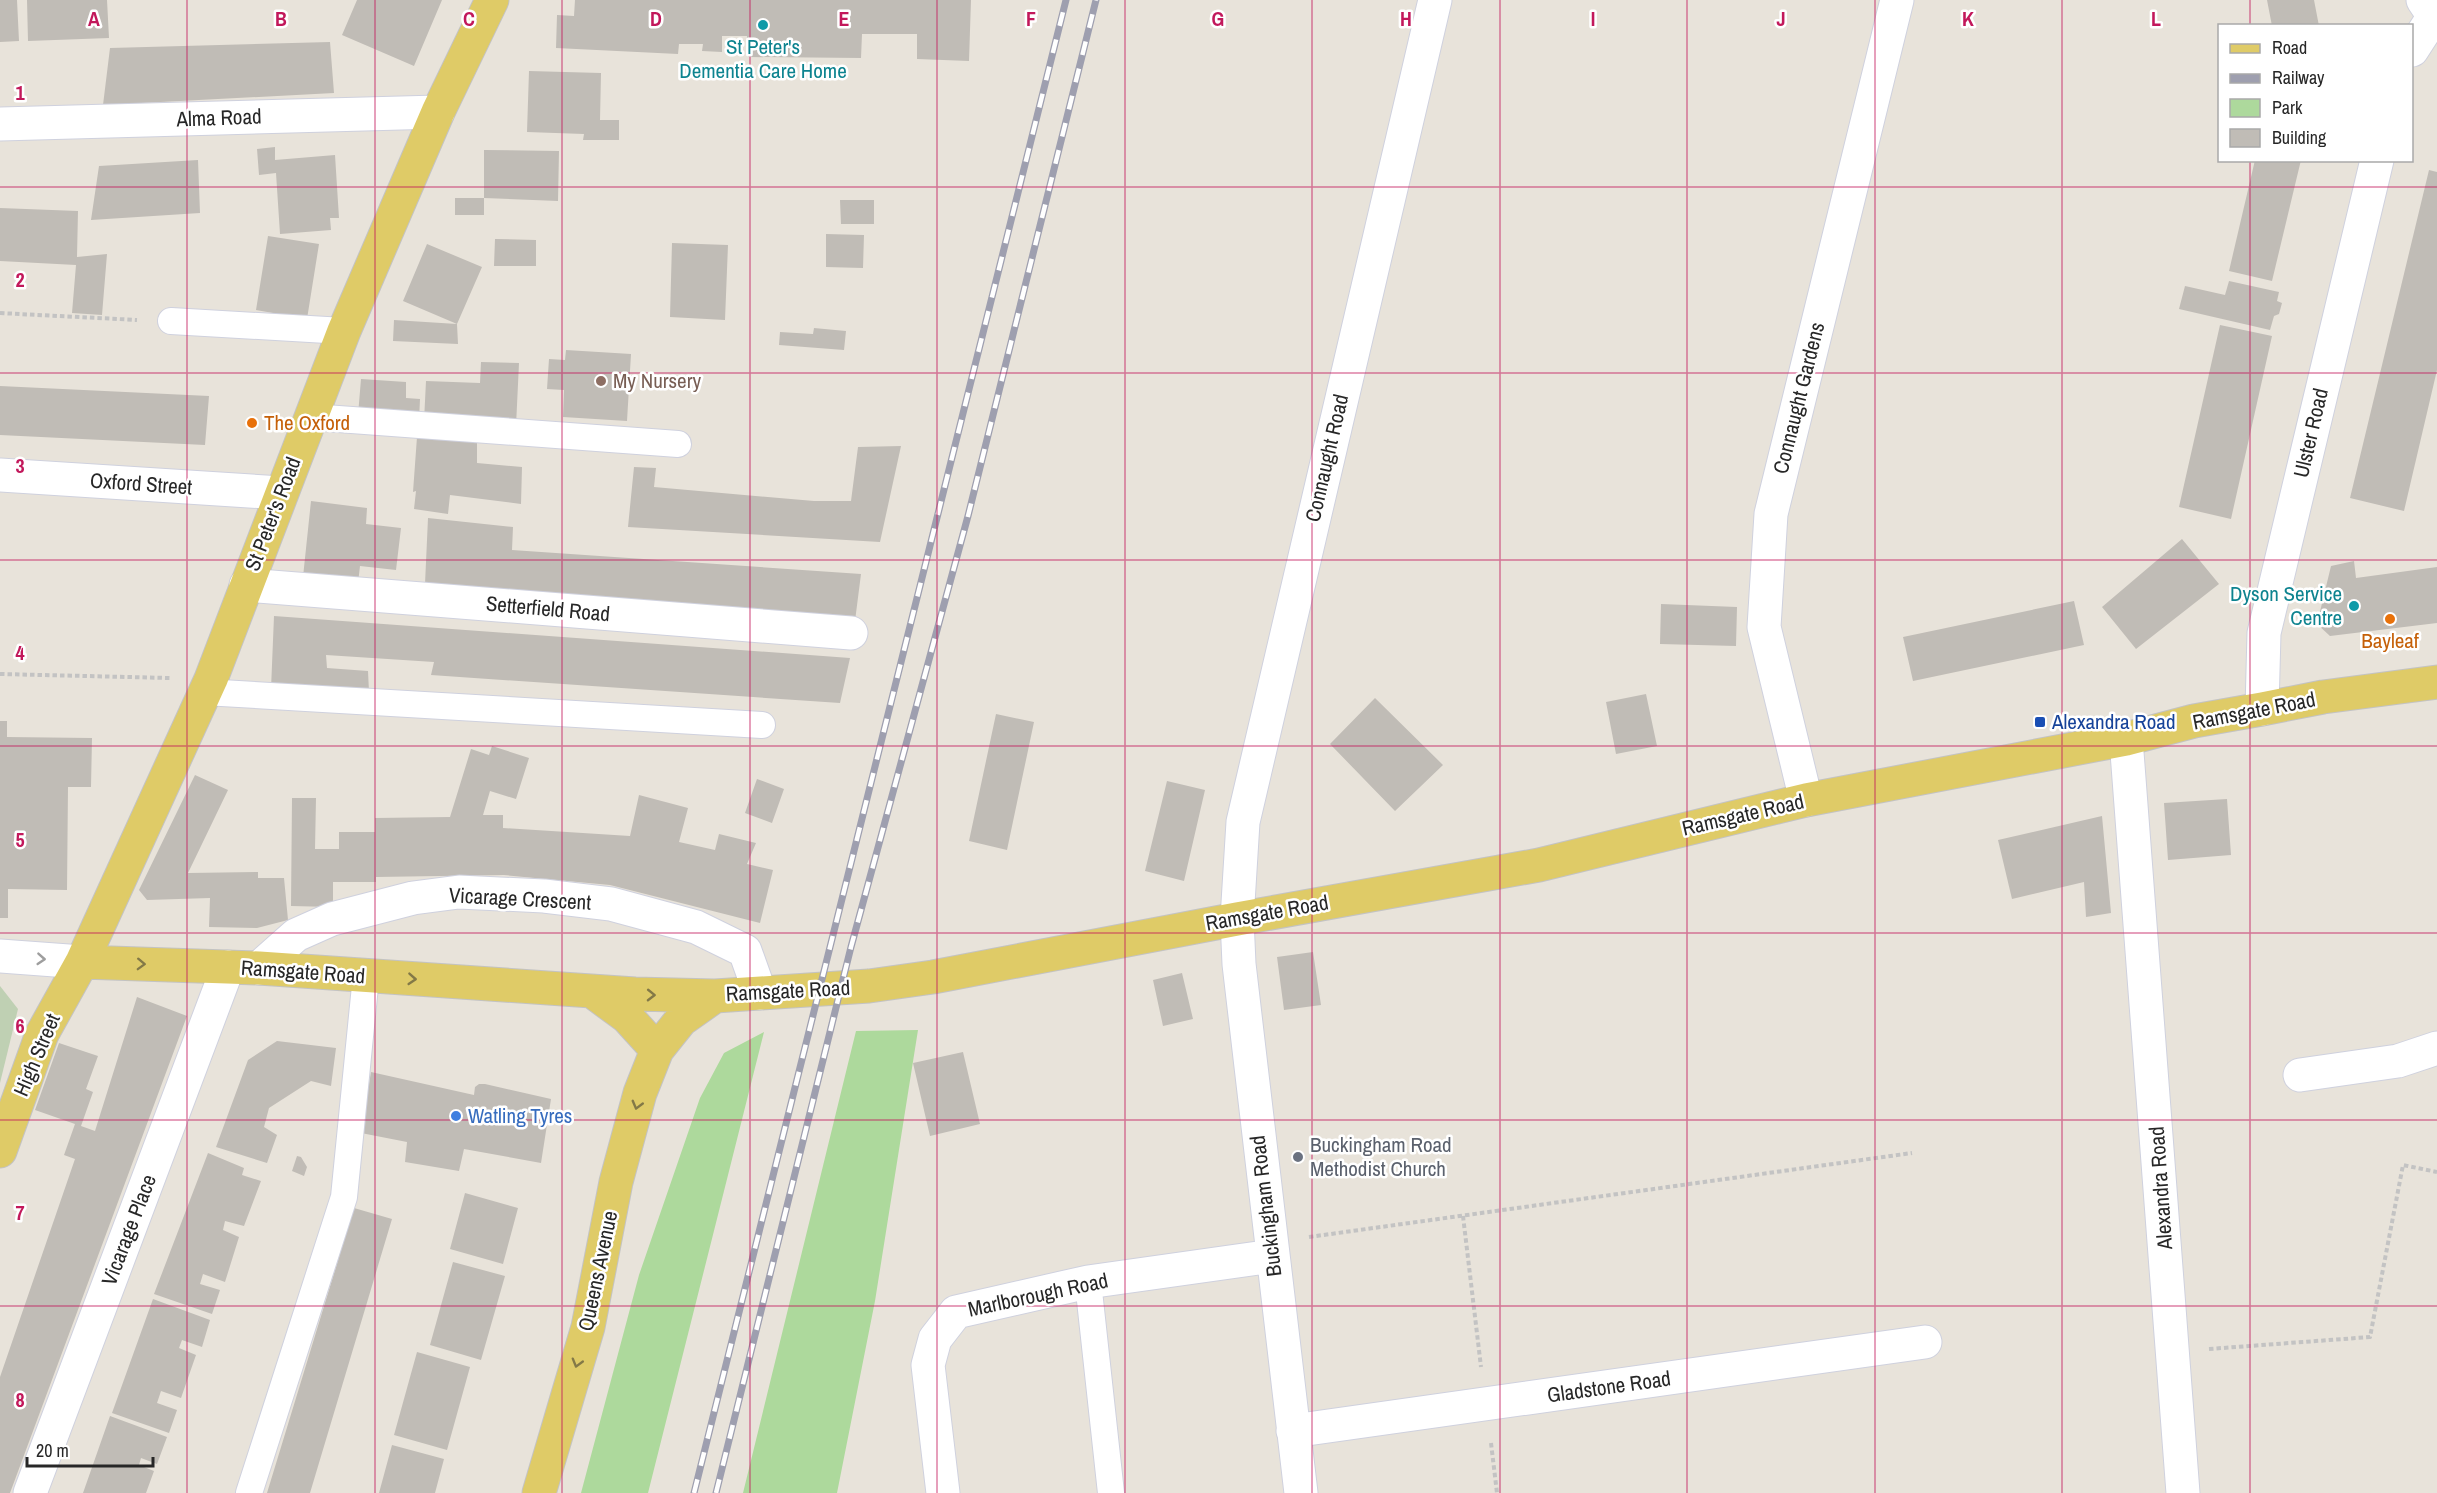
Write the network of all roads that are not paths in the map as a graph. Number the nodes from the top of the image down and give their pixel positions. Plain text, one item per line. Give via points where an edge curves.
1 (492, 0) edge
2 (1435, 0) edge
3 (1897, 0) edge
4 (2431, 12) edge
5 (2413, 48) edge
6 (438, 112) junction
7 (0, 124) edge
8 (2377, 162) edge
9 (171, 321) road end
10 (344, 331) junction
11 (311, 417) junction
12 (678, 444) dead end
13 (0, 475) edge
14 (281, 493) junction
15 (246, 585) junction
16 (851, 633) dead end
17 (2437, 682) edge
18 (208, 685) junction
19 (2262, 709) junction
20 (762, 725) dead end
21 (2127, 739) junction
22 (1806, 800) junction
23 (1237, 919) junction
24 (0, 956) edge
25 (82, 962) junction
26 (244, 967) junction
27 (366, 976) junction
28 (593, 992) junction
29 (760, 993) junction
30 (716, 996) junction
31 (2437, 1048) edge
32 (657, 1050) junction
33 (2300, 1075) dead end
34 (0, 1151) edge
35 (1271, 1249) junction
36 (1088, 1282) junction
37 (1925, 1342) dead end
38 (1293, 1431) junction
39 (30, 1493) edge
40 (249, 1493) edge
41 (539, 1493) edge
42 (943, 1493) edge
43 (1111, 1493) edge
44 (1301, 1493) edge
45 (2183, 1493) edge

1 - 6 main road, St Peter's Road
2 - 23 street, Connaught Road via 1243,822
3 - 22 street, Connaught Gardens via 1771,514 1764,627
4 - 5 street
6 - 7 street, Alma Road
6 - 10 main road, St Peter's Road
8 - 19 street, Ulster Road via 2264,633
9 - 10 lane
10 - 11 main road, St Peter's Road
11 - 12 lane
11 - 14 main road, St Peter's Road
13 - 14 street, Oxford Street
14 - 15 main road, St Peter's Road
15 - 16 street, Setterfield Road
15 - 18 main road, St Peter's Road
17 - 19 main road, Ramsgate Road
18 - 20 lane
18 - 25 main road, St Peter's Road
19 - 21 main road, Ramsgate Road via 2194,721
21 - 22 main road, Ramsgate Road
21 - 45 street, Alexandra Road
22 - 23 main road, Ramsgate Road via 1539,865
23 - 29 main road, Ramsgate Road via 933,977 869,986
23 - 35 street, Buckingham Road
24 -> 25 street
25 -> 26 main road, Ramsgate Road
25 - 34 main road, High Street via 42,1034
26 - 27 main road, Ramsgate Road
26 - 29 street, Vicarage Crescent via 296,935 344,916 413,898 459,892 533,895 611,904 696,927 745,951
26 - 39 street, Vicarage Place
27 -> 28 main road, Ramsgate Road
27 - 40 lane via 344,1197
28 -> 30 main road, Ramsgate Road
28 - 32 main road via 627,1017
29 - 30 main road, Ramsgate Road
30 - 32 main road, Queens Avenue via 681,1020
31 - 33 street via 2398,1061
32 -> 41 main road, Queens Avenue via 640,1093 616,1182 588,1327
35 - 36 street, Marlborough Road
35 - 38 street, Buckingham Road
36 - 42 street, Marlborough Road via 956,1312 935,1339 928,1365
36 - 43 lane
37 - 38 street, Gladstone Road
38 - 44 street, Buckingham Road

